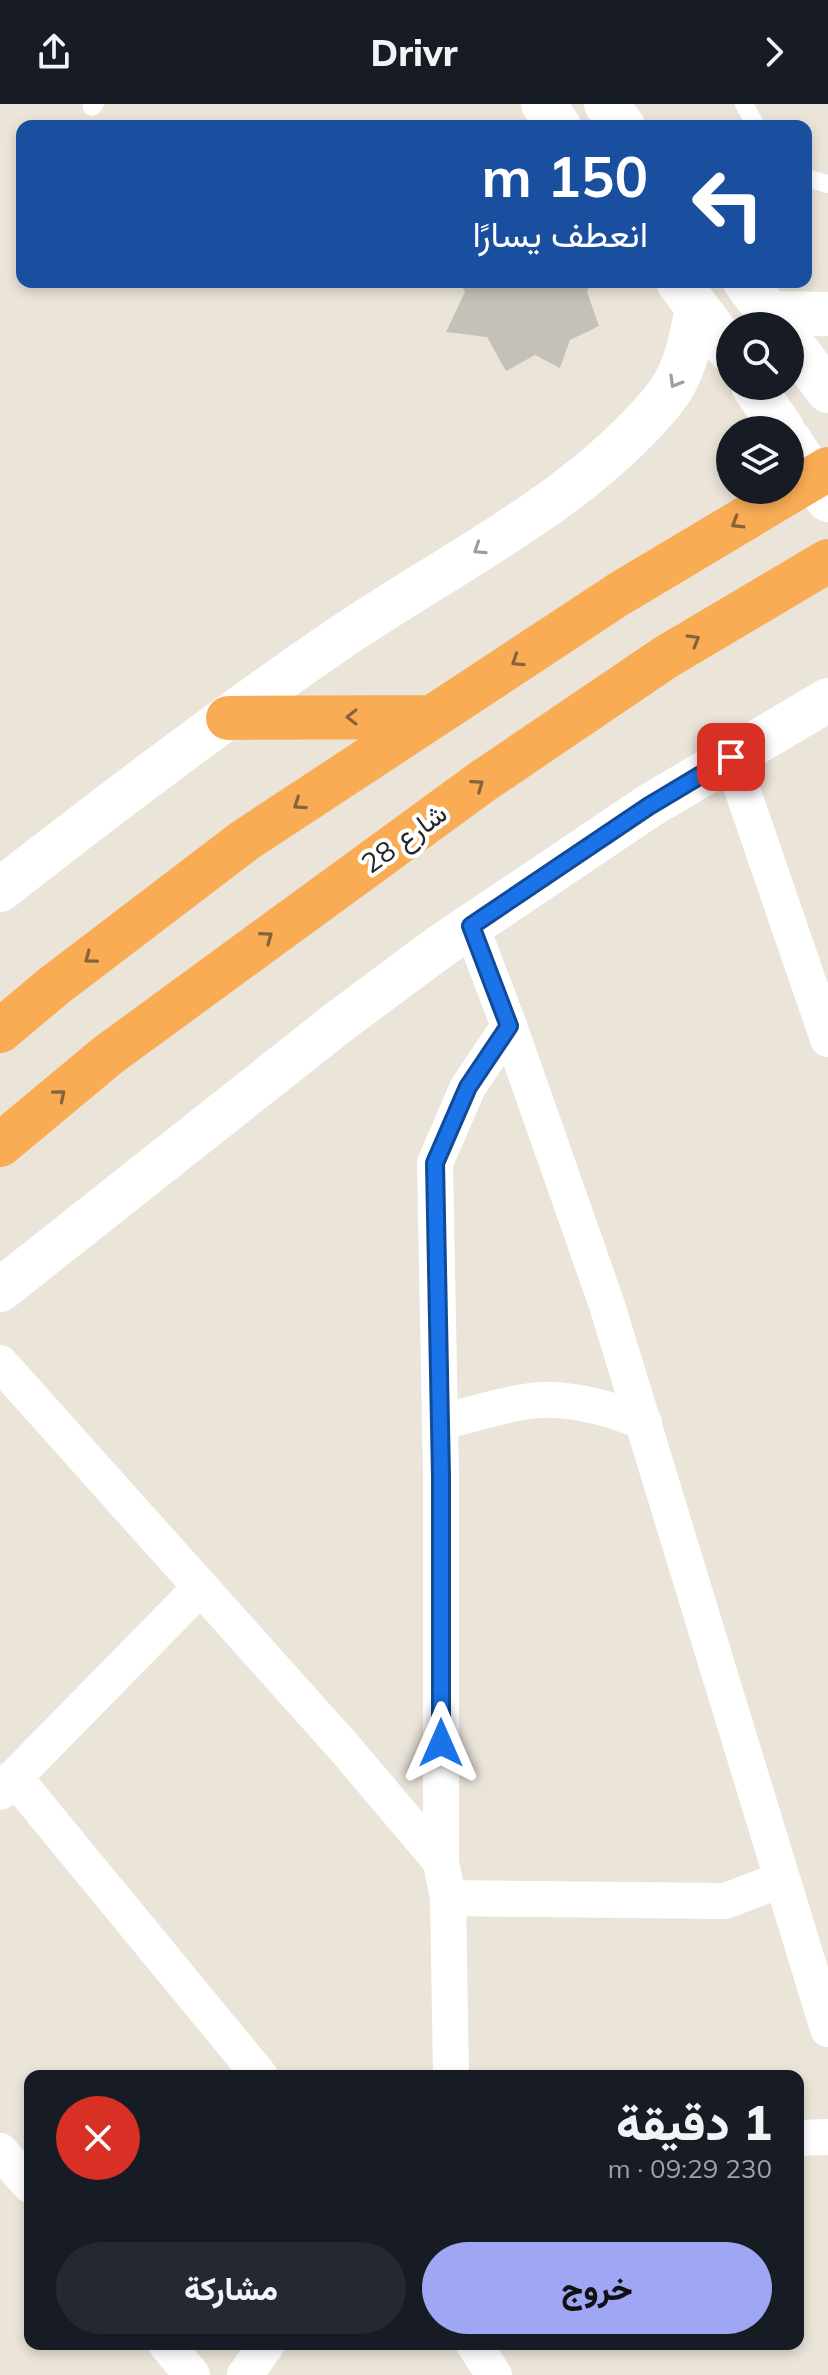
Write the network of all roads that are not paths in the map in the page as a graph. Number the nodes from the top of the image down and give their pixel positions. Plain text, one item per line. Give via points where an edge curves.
1 (606, 104) edge
2 (618, 120) edge
3 (687, 295) edge
4 (828, 314) edge
5 (804, 315) edge
6 (716, 333) edge
7 (804, 359) edge
8 (828, 391) edge
9 (804, 458) edge
10 (823, 482) edge
11 (828, 561) edge
12 (828, 700) edge
13 (430, 717) junction
14 (228, 718) junction
15 (731, 757) junction
16 (0, 890) edge
17 (471, 926) junction
18 (509, 1026) junction
19 (0, 1031) edge
20 (828, 1039) edge
21 (0, 1145) edge
22 (0, 1290) edge
23 (0, 1363) edge
24 (644, 1422) junction
25 (440, 1423) junction
26 (201, 1587) junction
27 (7, 1784) edge
28 (441, 1862) junction
29 (781, 1880) junction
30 (448, 1898) junction
31 (828, 2029) edge
32 (255, 2070) edge
33 (451, 2070) edge
34 (828, 2137) edge
35 (804, 2138) edge
36 (0, 2151) edge
37 (24, 2178) edge
38 (171, 2350) edge
39 (263, 2350) edge
40 (478, 2350) edge
41 (192, 2375) edge
42 (245, 2375) edge
43 (494, 2375) edge

1 - 2 main road
3 - 6 main road
3 -> 14 main road via 687,360 676,382 601,465
4 - 5 main road
7 - 8 main road
9 - 10 main road
10 -> 13 highway via 619,594
21 -> 11 highway, شارع 28 via 108,1055 483,781 666,657
12 - 15 main road
13 -> 14 highway
13 -> 19 highway via 244,841
14 - 16 main road
15 - 17 main road
15 - 20 street
17 - 18 street
17 - 22 main road via 340,1021
18 - 24 street
18 - 25 street via 468,1087 435,1163
23 - 26 street
24 - 25 street via 613,1409 531,1401
24 - 29 street
25 - 28 street
26 - 27 street
26 - 28 street
27 - 32 street
28 - 30 street
29 - 30 street via 725,1901
29 - 31 street
30 - 33 street
34 - 35 street
36 - 37 street
38 - 41 street
39 - 42 street
40 - 43 street

